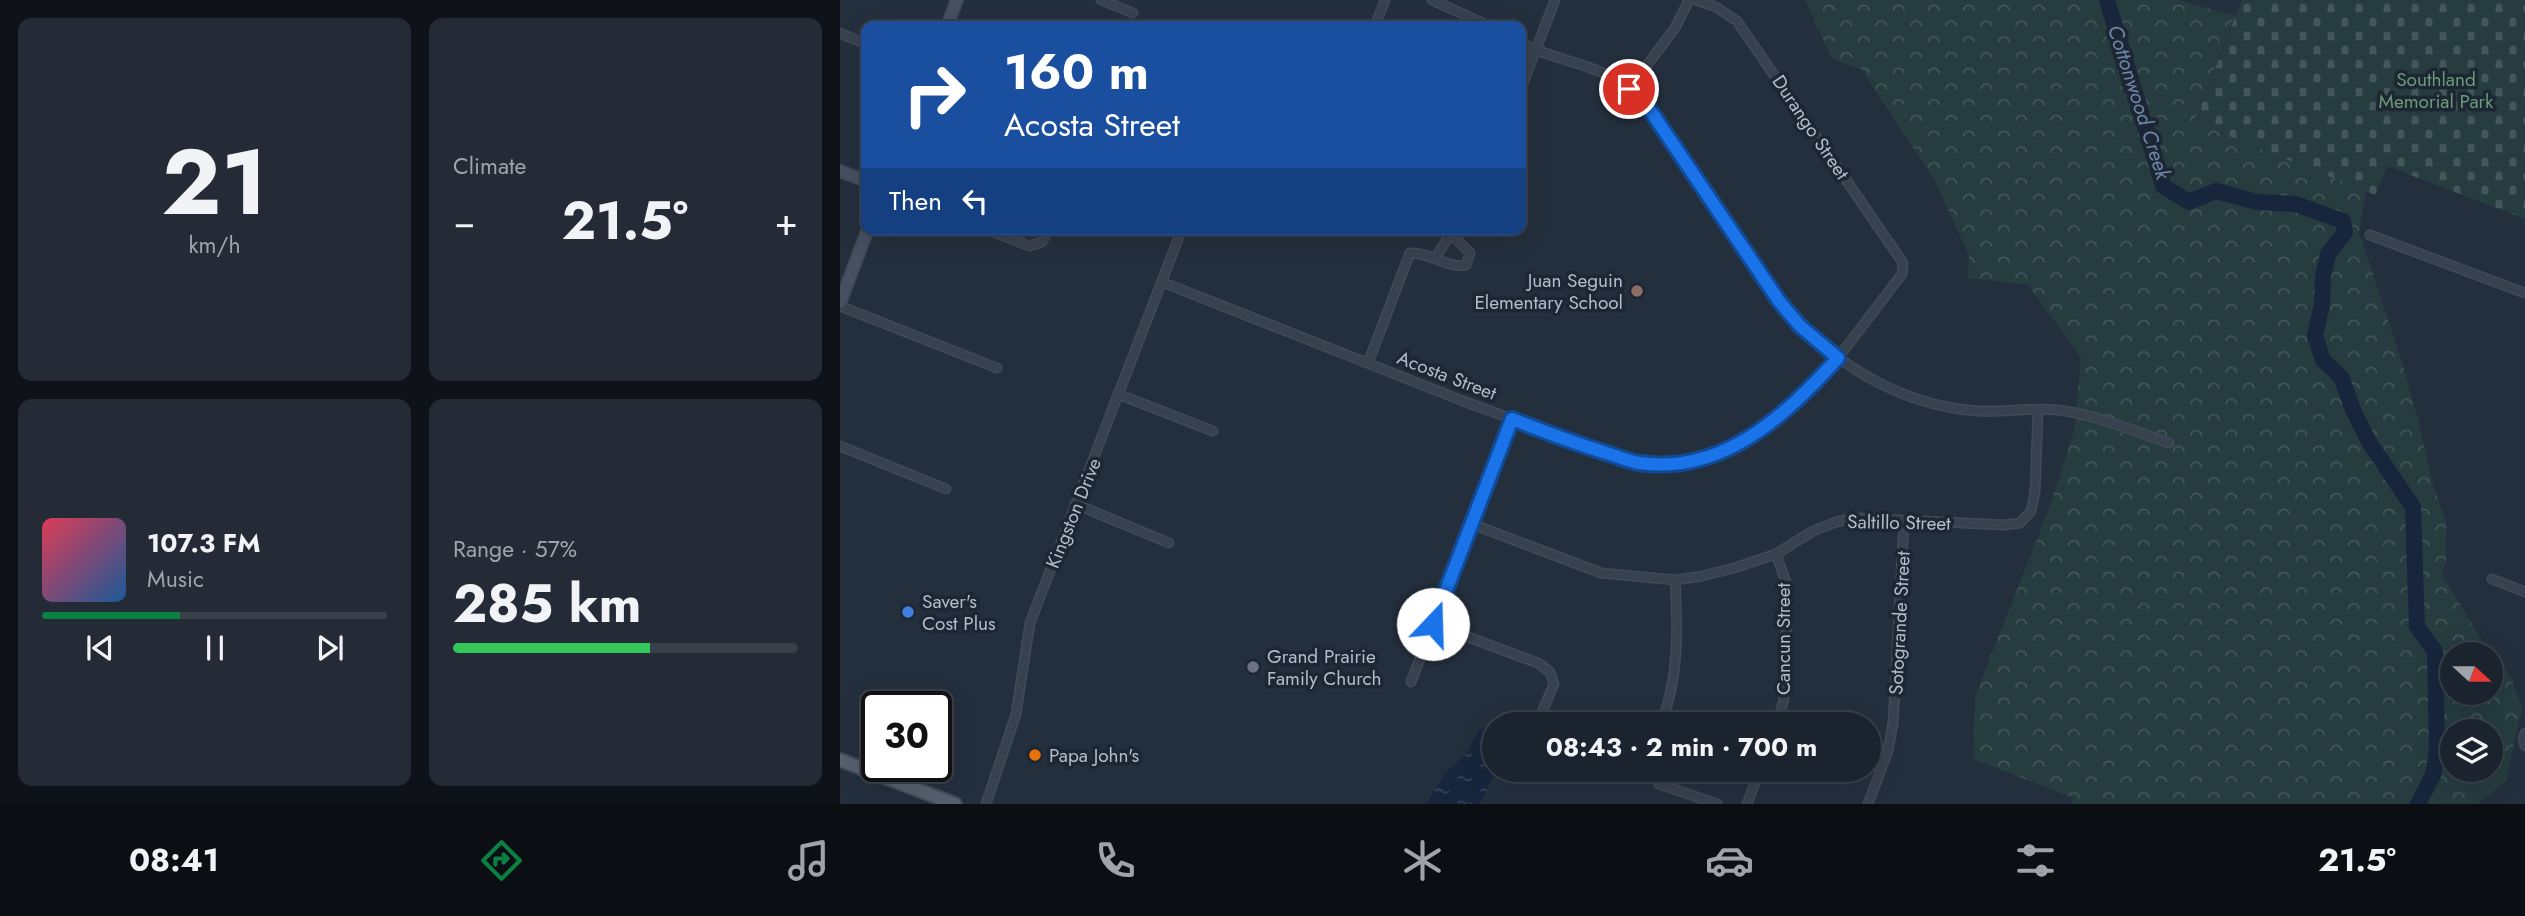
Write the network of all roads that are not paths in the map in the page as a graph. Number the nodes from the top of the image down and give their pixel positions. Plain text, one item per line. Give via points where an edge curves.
1 (957, 0) edge
2 (1101, 0) edge
3 (1385, 0) edge
4 (1432, 0) edge
5 (1555, 0) edge
6 (1689, 0) edge
7 (1696, 0) edge
8 (1133, 13) dead end
9 (949, 21) edge
10 (1377, 21) edge
11 (1478, 21) edge
12 (840, 33) edge
13 (861, 42) edge
14 (1526, 46) edge
15 (1535, 51) junction
16 (1526, 75) edge
17 (1629, 89) junction
18 (840, 171) edge
19 (861, 179) edge
20 (866, 235) edge
21 (1000, 235) edge
22 (1046, 235) edge
23 (1180, 235) edge
24 (1451, 235) edge
25 (1455, 235) edge
26 (2370, 235) dead end
27 (1435, 258) junction
28 (1902, 274) joint
29 (1161, 282) junction
30 (2525, 293) edge
31 (840, 305) edge
32 (1838, 358) junction
33 (1368, 363) junction
34 (997, 368) dead end
35 (1118, 394) junction
36 (2038, 410) junction
37 (1512, 419) junction
38 (1213, 431) dead end
39 (2169, 443) dead end
40 (840, 446) edge
41 (946, 489) dead end
42 (1075, 504) junction
43 (1904, 521) junction
44 (1472, 524) junction
45 (1170, 543) dead end
46 (1776, 554) junction
47 (2492, 579) dead end
48 (1675, 580) junction
49 (2525, 593) edge
50 (1433, 624) junction
51 (1411, 682) dead end
52 (1542, 712) dead end
53 (1665, 712) edge
54 (1780, 712) edge
55 (2525, 733) edge
56 (2525, 746) edge
57 (840, 760) edge
58 (1657, 782) edge
59 (1755, 782) edge
60 (1707, 802) edge
61 (955, 804) edge
62 (986, 804) edge
63 (1717, 804) edge
64 (1747, 804) edge
65 (1868, 804) edge

1 - 9 main road
2 - 8 street
3 - 10 street
4 - 11 street
5 - 15 street
6 - 17 street via 1675,28
7 - 28 street, Durango Street via 1737,21 1903,263
12 - 13 street
14 - 15 street
15 - 16 street
15 - 17 street via 1602,73
17 - 32 street via 1650,110 1779,301
18 - 19 main road
20 - 31 main road
21 - 22 street via 1029,247
23 - 29 street, Kingston Drive
24 - 27 street
25 - 27 street via 1470,253 1466,265
26 - 30 street
27 - 33 street via 1410,253
28 - 32 street, Acosta Street
29 - 33 street, Acosta Street
29 - 35 street, Kingston Drive
31 - 34 street
32 - 36 street via 1904,396 1939,406
32 - 37 street, Acosta Street via 1751,438 1717,454 1676,465 1637,463
33 - 37 street, Acosta Street
35 - 38 street
35 - 42 street, Kingston Drive
36 - 39 street via 2084,415
36 - 43 street, Saltillo Street via 2035,492 2031,511 2020,523
37 - 44 street
40 - 41 street
42 - 45 street
42 - 62 street, Kingston Drive via 1030,623 1016,714
43 - 46 street, Saltillo Street via 1856,518 1836,522
43 - 65 street, Sotogrande Street via 1893,723
44 - 48 street, Saltillo Street via 1601,573
44 - 50 street
46 - 48 street, Saltillo Street
46 - 54 street, Cancun Street via 1786,582 1787,606
47 - 49 street
48 - 53 street via 1674,685
50 - 51 street
50 - 52 street via 1538,663 1550,672 1554,684
55 - 56 street
57 - 61 main road
58 - 60 street
59 - 64 street
60 - 63 street

